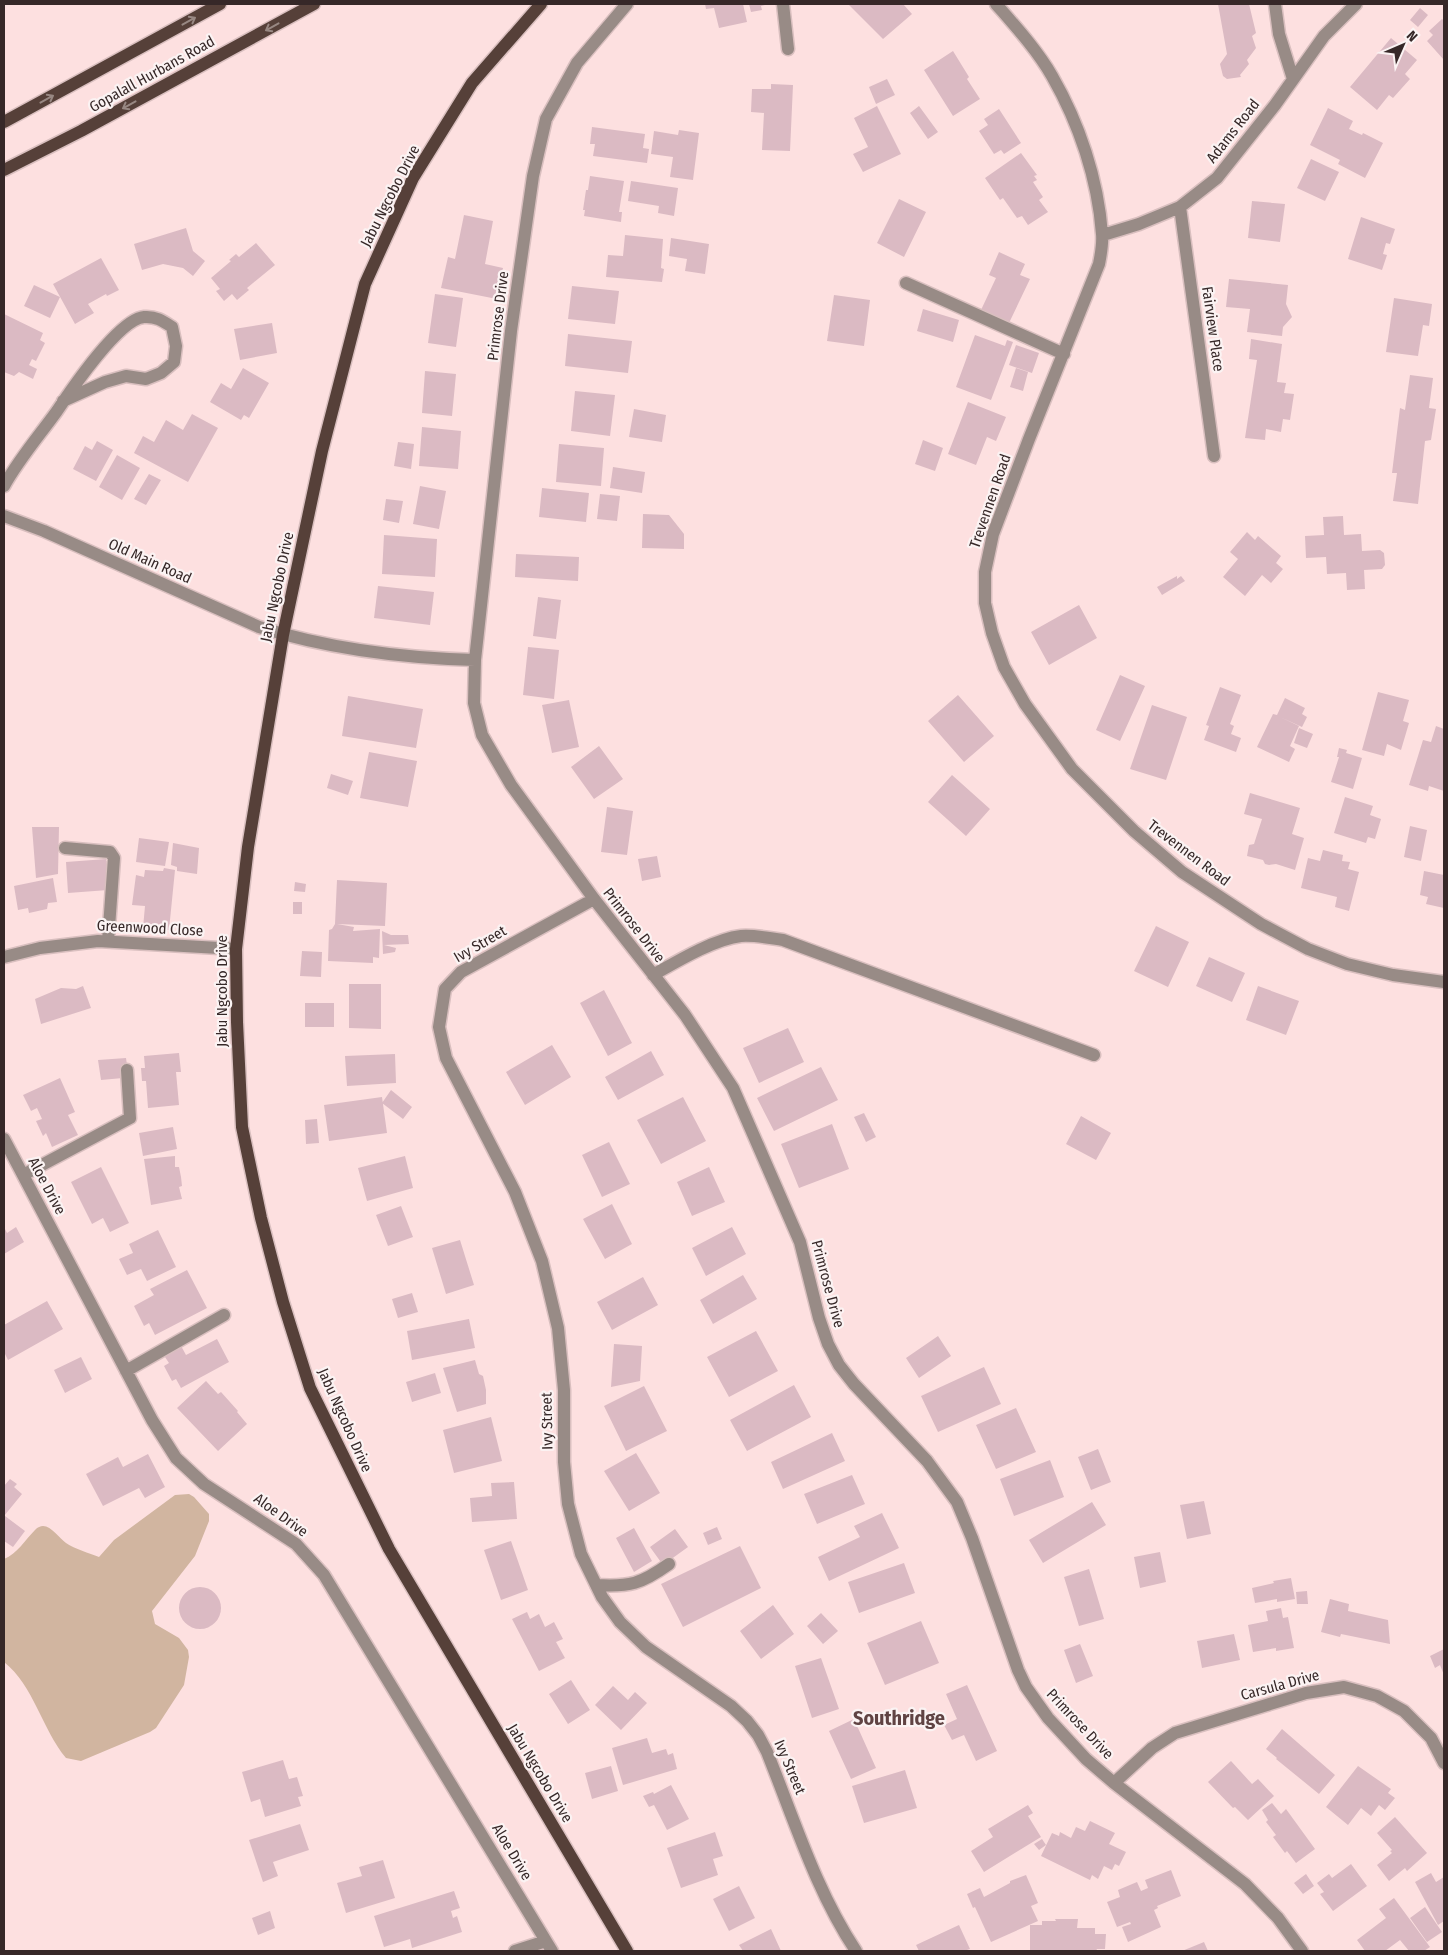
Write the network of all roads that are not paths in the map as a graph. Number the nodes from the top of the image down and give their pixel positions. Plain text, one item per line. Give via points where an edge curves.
1 (220, 4) edge
2 (314, 4) edge
3 (540, 4) edge
4 (626, 4) edge
5 (783, 4) edge
6 (996, 4) edge
7 (1276, 4) edge
8 (1356, 4) edge
9 (788, 49) dead end
10 (1293, 79) junction
11 (4, 122) edge
12 (4, 170) edge
13 (1180, 207) junction
14 (1103, 235) junction
15 (906, 283) dead end
16 (1064, 354) junction
17 (63, 401) junction
18 (1214, 456) dead end
19 (4, 486) edge
20 (4, 516) edge
21 (283, 635) junction
22 (475, 660) junction
23 (65, 848) dead end
24 (594, 900) junction
25 (108, 941) junction
26 (236, 949) junction
27 (4, 957) edge
28 (653, 975) junction
29 (1444, 982) edge
30 (1094, 1054) dead end
31 (127, 1070) dead end
32 (4, 1139) edge
33 (23, 1175) junction
34 (224, 1315) dead end
35 (126, 1371) junction
36 (670, 1564) dead end
37 (596, 1585) junction
38 (1444, 1763) edge
39 (1114, 1783) junction
40 (549, 1946) edge
41 (515, 1951) edge
42 (628, 1951) edge
43 (856, 1951) edge
44 (1302, 1951) edge

11 -> 1 main road, Gopalall Hurbans Road
2 -> 12 main road, Gopalall Hurbans Road
3 - 21 main road, Jabu Ngcobo Drive via 472,83 413,178 365,284 322,451
4 - 22 street, Primrose Drive via 577,63 546,119 534,176 511,331
5 - 9 street
6 - 14 street, Trevennen Road via 1052,75 1079,129
7 - 10 street via 1279,34
8 - 10 street, Adams Road via 1324,36
10 - 13 street, Adams Road via 1217,178
13 - 14 street, Adams Road
13 - 18 street, Fairview Place
14 - 16 street, Trevennen Road via 1100,264
15 - 16 street
16 - 29 street, Trevennen Road via 993,534 985,572 985,603 992,633 1004,667 1025,704 1072,769 1100,798 1182,872 1218,896 1308,949 1347,964
17 - 17 street via 80,376 124,328 142,317 158,318 172,327 176,346 174,362 161,373 146,379 126,376
17 - 19 street
20 - 21 street, Old Main Road
21 - 22 street via 355,650
21 - 26 main road, Jabu Ngcobo Drive via 248,847
22 - 24 street, Primrose Drive via 474,703 482,735 511,785
23 - 25 street via 110,852 114,858
24 - 28 street, Primrose Drive
24 - 37 street, Ivy Street via 461,972 445,989 439,1028 446,1058 515,1192 542,1261 558,1328 568,1504 581,1554
25 - 26 street, Greenwood Close
25 - 27 street, Greenwood Close via 40,948
26 - 42 main road, Jabu Ngcobo Drive via 242,1127 261,1218 310,1388 389,1549
28 - 30 street via 692,954 739,936 783,940
28 - 39 street, Primrose Drive via 685,1015 733,1088 800,1242 818,1318 839,1365 927,1461 951,1494 972,1538 1026,1686 1048,1718 1086,1759
31 - 33 street via 130,1118
32 - 33 street, Aloe Drive
33 - 35 street, Aloe Drive
34 - 35 street
35 - 40 street, Aloe Drive via 176,1458 204,1484 296,1544 324,1575
36 - 37 street via 635,1583
37 - 43 street, Ivy Street via 620,1622 646,1647 731,1706 758,1735 819,1883
38 - 39 street, Carsula Drive via 1431,1738 1404,1711 1377,1696 1344,1687 1306,1693 1175,1733 1152,1748
39 - 44 street, Primrose Drive via 1245,1884 1278,1918
40 - 41 street

